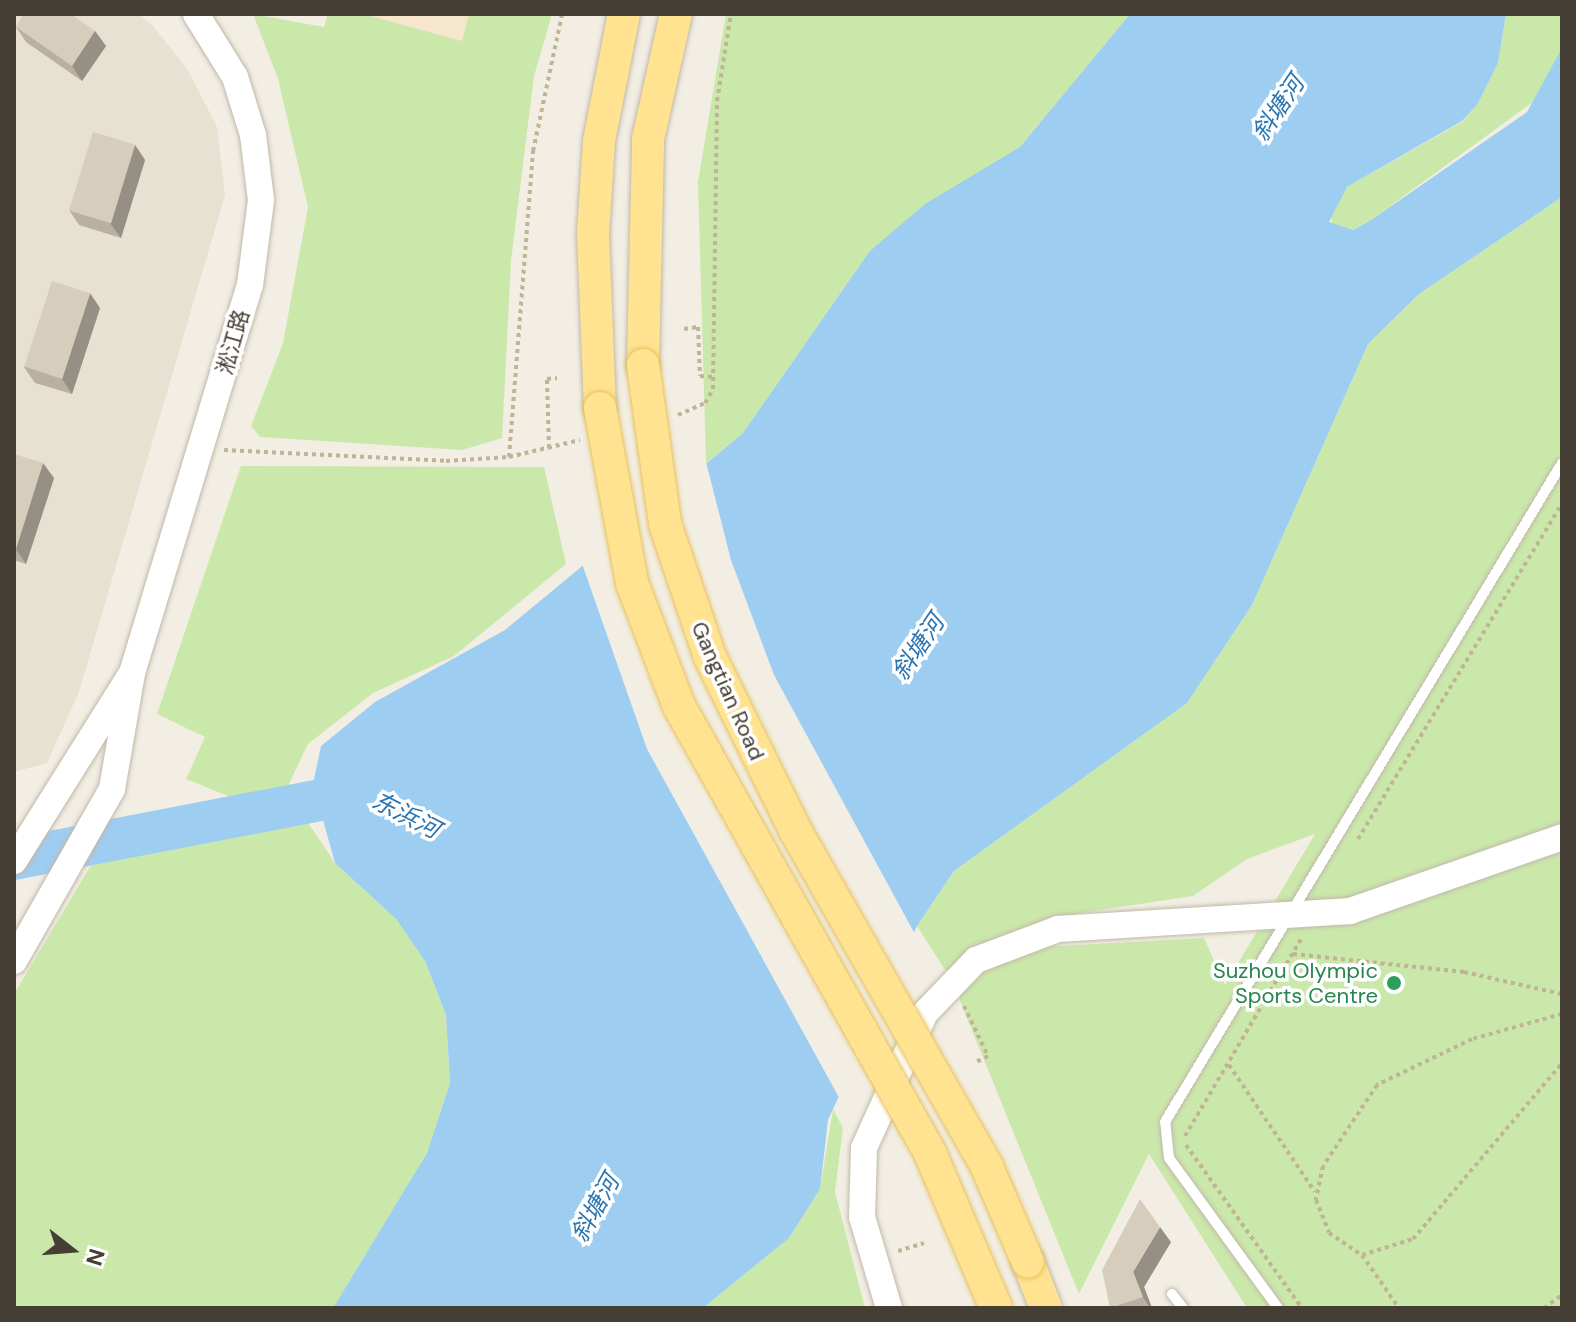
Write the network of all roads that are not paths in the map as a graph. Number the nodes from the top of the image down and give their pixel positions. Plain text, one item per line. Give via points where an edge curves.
1 (196, 14) edge
2 (624, 14) edge
3 (676, 14) edge
4 (1562, 463) edge
5 (132, 673) junction
6 (1562, 837) edge
7 (14, 861) edge
8 (1282, 919) junction
9 (18, 944) edge
10 (1172, 1294) dead end
11 (889, 1308) edge
12 (996, 1308) edge
13 (1046, 1308) edge
14 (1183, 1308) edge
15 (1278, 1308) edge

1 - 5 street, 淞江路 via 245,104 259,168 259,239
2 - 12 main road, Gangtian Road, bridge via 599,141 593,234 600,408 632,583 679,706 930,1153
3 - 13 main road, Gangtian Road, bridge via 648,139 643,365 665,524 710,657 795,830 987,1167
4 - 8 lane
5 - 7 street, 淞江路
5 - 9 street, 淞江路 via 121,758 99,815
6 - 8 street via 1350,911
8 - 11 street via 1058,929 1010,942 952,981 925,1013 864,1148 862,1217
8 - 15 lane via 1172,1102 1164,1143
10 - 14 lane

